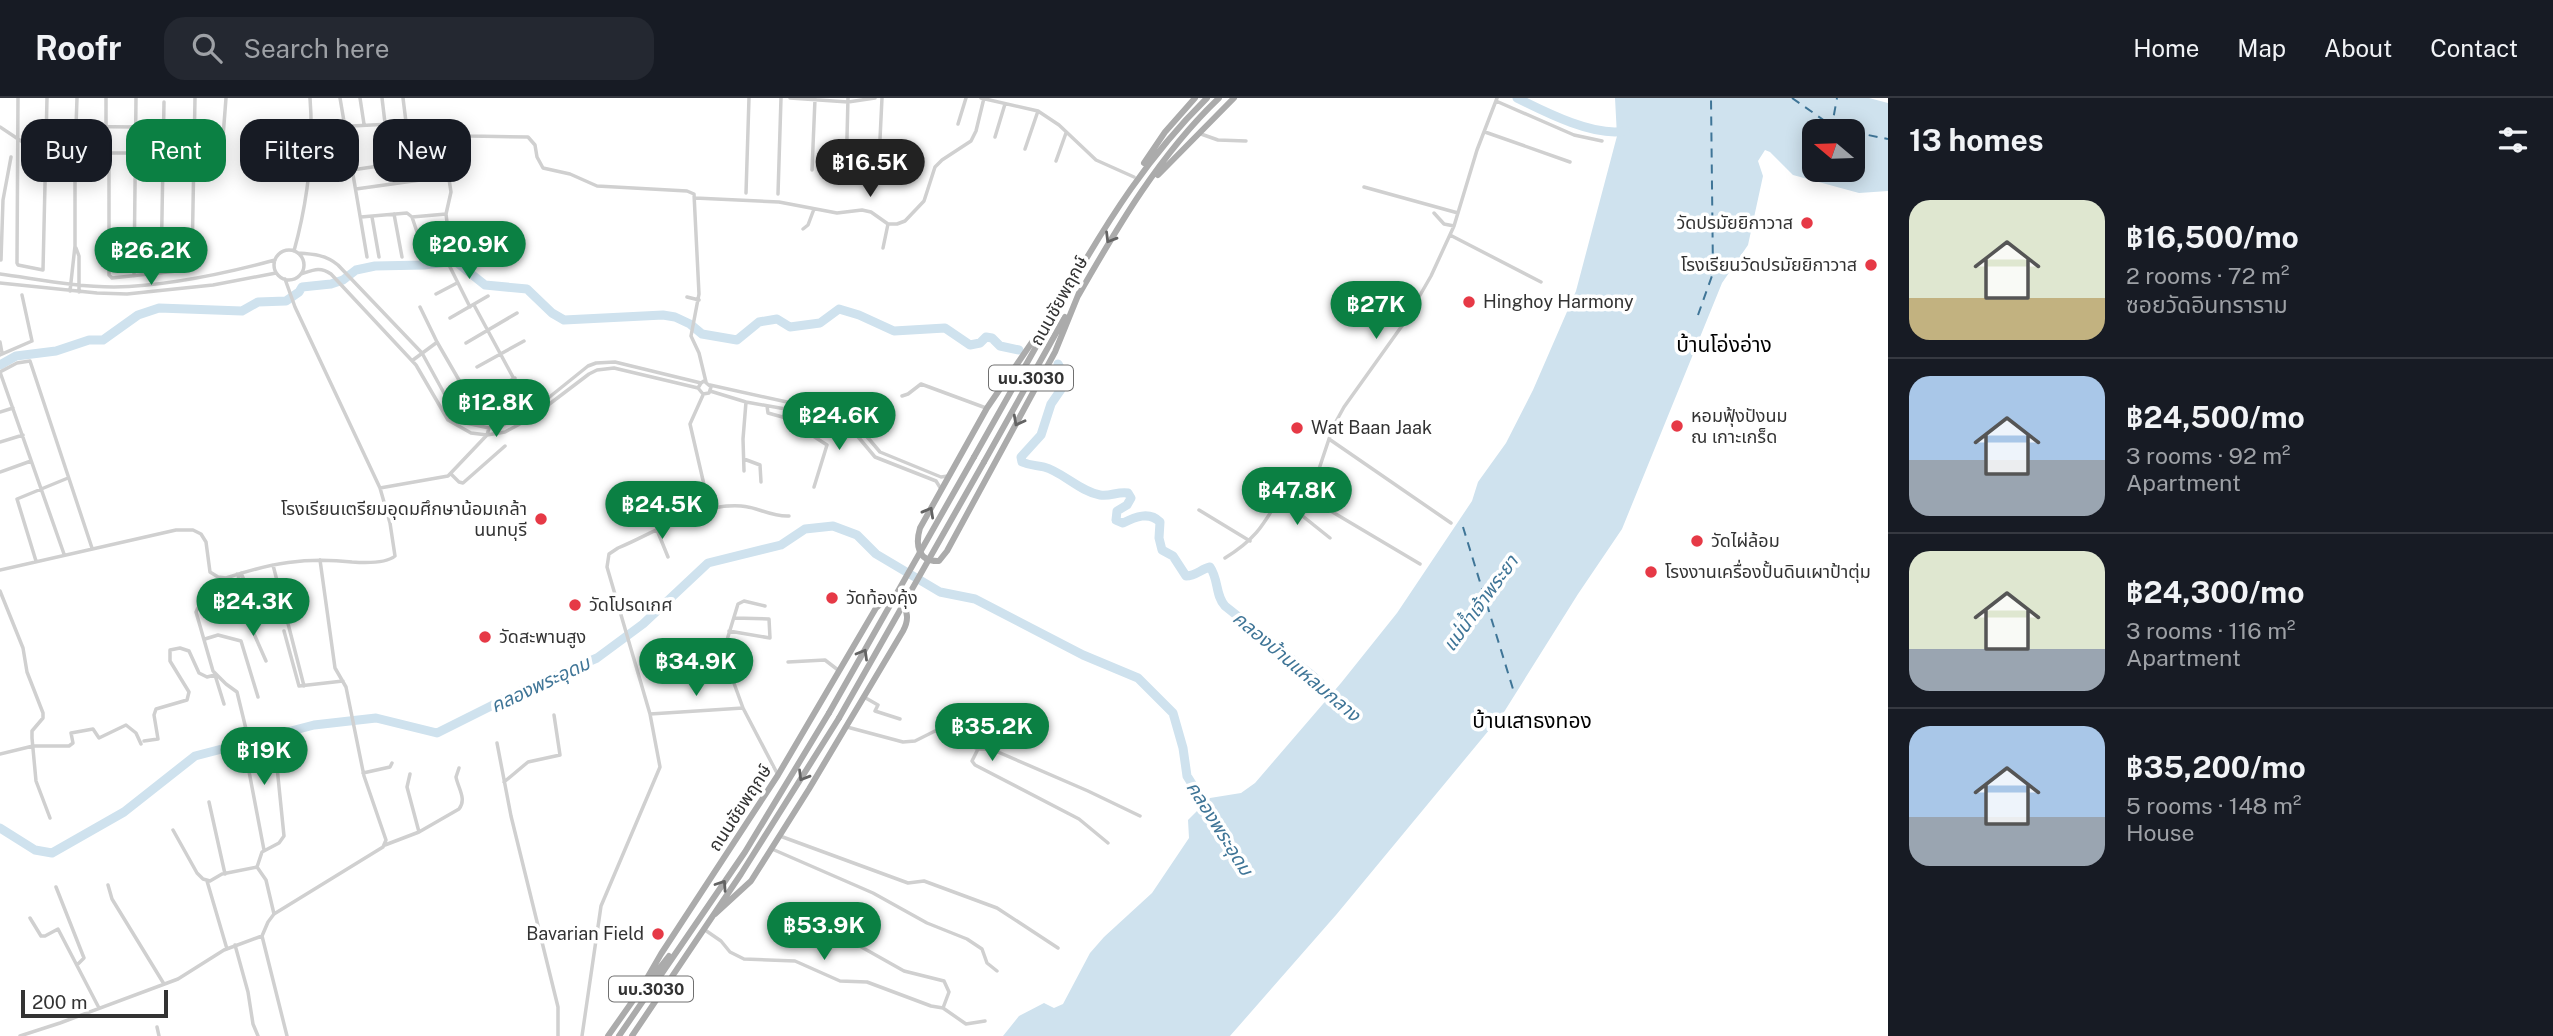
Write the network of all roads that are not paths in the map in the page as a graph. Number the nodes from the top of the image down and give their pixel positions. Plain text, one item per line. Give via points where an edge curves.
1 (18, 98) edge
2 (47, 98) edge
3 (77, 98) edge
4 (106, 98) edge
5 (136, 98) edge
6 (195, 98) edge
7 (226, 98) edge
8 (310, 98) edge
9 (340, 98) edge
10 (360, 98) edge
11 (382, 98) edge
12 (403, 98) edge
13 (749, 98) edge
14 (781, 98) edge
15 (790, 98) edge
16 (875, 98) edge
17 (881, 98) edge
18 (966, 98) edge
19 (983, 98) edge
20 (1195, 98) edge
21 (1206, 98) edge
22 (1219, 98) edge
23 (1234, 98) edge
24 (815, 99) edge
25 (848, 100) edge
26 (1496, 100) edge
27 (164, 102) dead end
28 (1005, 104) junction
29 (1038, 111) junction
30 (47, 119) edge
31 (76, 119) edge
32 (106, 119) edge
33 (135, 119) edge
34 (164, 119) edge
35 (194, 119) edge
36 (224, 119) edge
37 (312, 119) edge
38 (343, 119) edge
39 (385, 119) edge
40 (406, 119) edge
41 (359, 124) edge
42 (364, 124) junction
43 (373, 124) edge
44 (958, 124) dead end
45 (0, 127) edge
46 (1066, 132) junction
47 (1485, 132) junction
48 (1198, 133) junction
49 (471, 136) edge
50 (995, 137) dead end
51 (18, 140) junction
52 (21, 141) edge
53 (1246, 141) dead end
54 (1602, 141) dead end
55 (880, 144) junction
56 (1025, 149) dead end
57 (12, 157) dead end
58 (1056, 161) dead end
59 (1570, 162) dead end
60 (912, 169) dead end
61 (812, 170) dead end
62 (846, 177) dead end
63 (1134, 177) junction
64 (878, 180) dead end
65 (45, 182) edge
66 (75, 182) edge
67 (109, 182) edge
68 (136, 182) edge
69 (163, 182) edge
70 (193, 182) edge
71 (308, 182) edge
72 (355, 182) edge
73 (406, 182) edge
74 (450, 182) edge
75 (1146, 186) junction
76 (1364, 187) dead end
77 (356, 189) junction
78 (1129, 189) junction
79 (746, 193) dead end
80 (778, 194) dead end
81 (695, 198) junction
82 (2, 200) edge
83 (814, 208) junction
84 (1434, 213) dead end
85 (1458, 213) junction
86 (394, 214) junction
87 (446, 214) junction
88 (361, 217) junction
89 (372, 217) junction
90 (412, 218) junction
91 (888, 224) junction
92 (1454, 226) junction
93 (447, 228) junction
94 (803, 229) dead end
95 (1450, 236) junction
96 (75, 246) junction
97 (883, 248) dead end
98 (296, 252) junction
99 (451, 254) dead end
100 (367, 257) dead end
101 (379, 257) dead end
102 (402, 257) dead end
103 (1, 260) edge
104 (275, 260) junction
105 (449, 265) dead end
106 (160, 273) junction
107 (276, 273) junction
108 (0, 274) edge
109 (301, 274) junction
110 (134, 276) junction
111 (199, 277) junction
112 (285, 279) junction
113 (1541, 282) dead end
114 (0, 283) edge
115 (71, 283) junction
116 (457, 283) junction
117 (79, 284) junction
118 (200, 287) junction
119 (1069, 288) junction
120 (71, 291) junction
121 (79, 292) junction
122 (1079, 293) junction
123 (436, 294) dead end
124 (22, 295) dead end
125 (488, 296) dead end
126 (687, 297) dead end
127 (699, 300) junction
128 (472, 306) junction
129 (420, 307) dead end
130 (517, 313) dead end
131 (450, 318) dead end
132 (390, 321) junction
133 (488, 328) junction
134 (383, 329) junction
135 (524, 341) dead end
136 (0, 342) edge
137 (437, 342) junction
138 (466, 343) dead end
139 (422, 353) junction
140 (1, 354) edge
141 (501, 354) junction
142 (413, 360) junction
143 (477, 367) dead end
144 (0, 372) edge
145 (514, 378) junction
146 (701, 383) junction
147 (709, 386) junction
148 (698, 388) junction
149 (492, 390) dead end
150 (703, 394) junction
151 (902, 396) dead end
152 (746, 402) junction
153 (527, 403) junction
154 (767, 405) junction
155 (474, 407) dead end
156 (13, 408) junction
157 (987, 408) junction
158 (530, 410) junction
159 (791, 410) junction
160 (0, 412) edge
161 (814, 417) junction
162 (498, 426) junction
163 (489, 429) junction
164 (23, 435) junction
165 (487, 435) junction
166 (1329, 438) junction
167 (0, 442) edge
168 (505, 446) dead end
169 (744, 459) junction
170 (900, 460) junction
171 (32, 461) junction
172 (898, 466) junction
173 (744, 471) dead end
174 (0, 472) edge
175 (452, 474) junction
176 (951, 474) junction
177 (69, 478) junction
178 (761, 482) dead end
179 (1287, 485) junction
180 (814, 486) dead end
181 (380, 488) junction
182 (41, 489) junction
183 (941, 491) junction
184 (1280, 498) junction
185 (707, 510) junction
186 (1199, 510) dead end
187 (789, 516) dead end
188 (1451, 523) dead end
189 (657, 530) junction
190 (1330, 538) dead end
191 (1250, 541) junction
192 (92, 548) junction
193 (64, 554) junction
194 (668, 558) dead end
195 (1225, 558) dead end
196 (320, 559) junction
197 (36, 561) junction
198 (1420, 564) dead end
199 (273, 565) junction
200 (0, 570) edge
201 (239, 574) junction
202 (0, 591) edge
203 (765, 606) dead end
204 (734, 618) junction
205 (284, 631) dead end
206 (729, 631) junction
207 (205, 639) junction
208 (723, 649) junction
209 (749, 654) dead end
210 (266, 661) dead end
211 (788, 662) dead end
212 (840, 671) junction
213 (215, 675) junction
214 (342, 681) junction
215 (304, 686) junction
216 (258, 697) dead end
217 (864, 697) junction
218 (225, 704) dead end
219 (743, 708) junction
220 (650, 714) junction
221 (554, 715) dead end
222 (900, 719) dead end
223 (847, 727) junction
224 (246, 729) dead end
225 (497, 743) dead end
226 (33, 746) junction
227 (978, 748) junction
228 (272, 753) dead end
229 (0, 754) edge
230 (276, 757) dead end
231 (247, 761) junction
232 (392, 763) dead end
233 (232, 764) dead end
234 (459, 768) dead end
235 (363, 773) junction
236 (410, 774) dead end
237 (778, 775) junction
238 (504, 782) junction
239 (209, 802) dead end
240 (1140, 816) dead end
241 (50, 818) dead end
242 (173, 830) dead end
243 (419, 832) junction
244 (780, 836) junction
245 (1108, 843) dead end
246 (385, 845) junction
247 (772, 849) junction
248 (264, 850) junction
249 (257, 867) junction
250 (226, 874) junction
251 (207, 881) junction
252 (108, 885) dead end
253 (56, 887) dead end
254 (274, 914) junction
255 (715, 915) junction
256 (30, 918) dead end
257 (817, 922) dead end
258 (705, 930) junction
259 (262, 936) junction
260 (683, 942) junction
261 (235, 945) junction
262 (1059, 948) dead end
263 (227, 949) junction
264 (77, 965) junction
265 (997, 971) dead end
266 (164, 984) junction
267 (639, 992) junction
268 (99, 1008) junction
269 (943, 1008) junction
270 (985, 1021) dead end
271 (157, 1027) dead end
272 (20, 1036) edge
273 (159, 1036) edge
274 (258, 1036) edge
275 (287, 1036) edge
276 (558, 1036) edge
277 (582, 1036) edge
278 (608, 1036) edge
279 (619, 1036) edge
280 (632, 1036) edge

1 - 51 street
2 - 30 street
3 - 31 street
4 - 32 street
5 - 33 street
6 - 35 street
7 - 36 street
8 - 37 street
9 - 38 street
10 - 42 street
11 - 39 street
12 - 40 street
13 - 79 street
14 - 80 street
15 - 24 street
16 - 25 street
17 - 55 street
18 - 44 street
19 - 28 street
19 - 91 street via 971,141 935,167 925,201 905,221
20 - 63 main road, ถนนชัยพฤกษ์ / นบ.3030
21 - 78 main road, ถนนชัยพฤกษ์ / นบ.3030
22 - 75 main road, ถนนชัยพฤกษ์ / นบ.3030
23 - 48 main road
24 - 25 street
24 - 61 street
25 - 62 street
26 - 47 street
26 - 54 street via 1566,132
27 - 34 street
28 - 29 street
28 - 50 street
29 - 46 street
29 - 56 street
41 - 42 street
42 - 43 street
45 - 51 street
46 - 58 street
46 - 63 street via 1096,160
47 - 59 street
47 - 85 street
48 - 53 street via 1218,140
48 - 75 main road
49 - 81 street via 528,137 543,168 597,186 687,191
51 - 52 street
51 - 65 street via 16,263 43,270
55 - 60 street via 911,145
55 - 64 street
57 - 82 street
63 - 78 main road, ถนนชัยพฤกษ์ / นบ.3030
66 - 96 street
67 - 110 street via 107,272 112,278
68 - 110 street
69 - 106 street
70 - 106 street via 192,261 186,270
71 - 98 street
72 - 77 street
73 - 77 street
74 - 87 street
75 -> 122 main road, ถนนชัยพฤกษ์ / นบ.3030
76 - 85 street
77 - 88 street
78 - 119 main road, ถนนชัยพฤกษ์ / นบ.3030
81 - 83 street
81 - 127 street
82 - 103 street
83 - 91 street via 837,213 867,211
83 - 94 street
84 - 92 street
85 - 92 street
86 - 89 street
86 - 90 street via 407,213
86 - 102 street
87 - 90 street
87 - 93 street
88 - 89 street
88 - 100 street
89 - 101 street
90 - 93 street via 417,232
91 - 97 street
92 - 95 street
93 - 99 street
95 - 113 street
95 - 166 street via 1416,303 1352,395
96 - 115 street
96 - 117 street
98 - 104 street via 280,253
98 - 109 street via 304,265
98 - 132 street via 316,254 338,265
104 - 107 street
104 - 111 street
105 - 116 street
106 - 110 street
107 - 112 street
107 - 118 street
108 - 115 street
109 - 112 street
109 - 134 street via 317,268 331,274
111 - 117 street via 113,287
111 - 118 street
112 - 181 street
114 - 120 street
115 - 117 street
115 - 120 street
116 - 123 street
116 - 128 street
117 - 121 street
118 - 121 street via 127,294
119 - 157 main road
260 -> 119 main road, ถนนชัยพฤกษ์ / นบ.3030, bridge via 829,713
120 - 121 street
122 -> 183 main road via 1055,352 996,463 947,551 939,561 931,561 920,554 918,538
122 -> 255 main road, ถนนชัยพฤกษ์ / นบ.3030, bridge via 839,718
124 - 140 street via 32,341
125 - 128 street
126 - 127 street
127 - 147 street via 691,336
128 - 131 street
128 - 133 street
129 - 137 street
130 - 133 street
132 - 134 street
132 - 139 street
133 - 138 street
133 - 141 street
134 - 142 street
135 - 141 street
136 - 140 street
137 - 139 street
137 - 155 street
139 - 142 street
139 - 163 street via 456,415
141 - 143 street
141 - 145 street
142 - 165 street via 448,420 471,433
144 - 156 street
144 - 177 street via 30,361
145 - 149 street
145 - 153 street
146 - 147 street
146 - 148 street
146 - 158 street via 615,362 596,363
147 - 150 street
147 - 152 street
147 - 170 street via 787,402 856,426 880,452
148 - 150 street
148 - 165 street via 614,369 597,370 531,418 505,432
150 - 185 street via 691,424
151 - 157 street via 920,384
152 - 154 street
152 - 169 street
153 - 158 street
153 - 162 street
154 - 159 street
154 - 159 street via 768,413 786,418
156 - 160 street
156 - 164 street
157 - 176 main road
158 - 162 street
159 - 161 street
161 - 172 street via 854,432 875,457
161 - 180 street via 810,434 827,445
162 - 163 street
163 - 165 street
164 - 167 street
164 - 171 street
165 - 175 street
166 - 179 street via 1314,476 1304,487
166 - 188 street
168 - 175 street via 463,483
169 - 173 street
169 - 178 street via 760,465
170 - 172 street
170 - 176 street via 941,477
171 - 174 street
171 - 182 street
172 - 183 street via 936,481
175 - 181 street
176 - 183 main road
177 - 182 street
177 - 192 street
179 - 184 street
179 - 198 street
181 - 196 street via 395,556 361,562
182 - 193 street
182 - 197 street via 17,499
184 - 190 street
184 - 191 street
185 - 187 street via 739,506
185 - 189 street
186 - 191 street
189 - 194 street
189 - 220 street via 609,554 607,567
191 - 195 street
192 - 193 street
192 - 201 street via 193,530 206,542 210,572 218,578
193 - 197 street
196 - 199 street
196 - 214 street via 335,668
197 - 200 street
199 - 201 street
199 - 215 street
201 - 207 street via 236,584 196,610
201 - 210 street via 253,601 251,627
202 - 226 street via 43,713 41,723 32,731
203 - 204 street via 744,601 738,604
204 - 206 street
204 - 206 street via 769,619 770,638
205 - 215 street via 296,683
206 - 208 street
207 - 213 street
207 - 216 street via 218,635 241,641
208 - 209 street
208 - 219 street
211 - 212 street via 825,660
212 - 217 main road, ถนนชัยพฤกษ์ via 876,608 888,600 901,603 907,616 905,627
212 - 237 main road, ถนนชัยพฤกษ์
213 - 218 street
213 - 224 street via 237,692
213 - 226 street via 199,673 189,651 170,650 170,661 189,692 187,700 156,709 158,739 143,743 126,725 99,738 93,729 75,731 69,746
214 - 215 street
214 - 235 street
217 - 222 street via 878,705 875,711
217 - 223 main road, ถนนชัยพฤกษ์
219 - 220 street
219 - 237 street
220 - 277 street via 660,767 601,906
221 - 238 street via 560,755 528,762
223 - 227 street via 911,742 935,731
223 - 244 main road, ถนนชัยพฤกษ์
225 - 238 street
226 - 229 street
226 - 241 street via 36,781
227 - 240 street via 992,749
227 - 245 street via 972,761 975,765 1079,819
228 - 231 street
230 - 248 street via 284,836
231 - 233 street
231 - 248 street
232 - 235 street
234 - 243 street via 456,777 463,805
235 - 246 street via 386,834
236 - 243 street via 407,787
237 - 267 main road, ถนนชัยพฤกษ์
238 - 276 street via 558,1007
239 - 250 street
242 - 251 street via 197,873
243 - 246 street
244 - 247 main road, ถนนชัยพฤกษ์
244 - 262 street via 908,883 924,881 997,908
246 - 254 street
247 - 255 main road, ถนนชัยพฤกษ์ via 751,881
247 - 265 street via 967,939 982,949 987,963
248 - 249 street
249 - 250 street
249 - 254 street via 266,880
250 - 251 street
251 - 263 street
252 - 266 street via 112,900
253 - 264 street via 84,958
254 - 259 street
255 - 258 main road, ถนนชัยพฤกษ์
256 - 264 street via 41,936 58,929
257 - 269 street via 904,971 944,981 949,992
258 - 269 street via 744,959 795,961 840,981 867,982
258 - 280 main road, ถนนชัยพฤกษ์
259 - 261 street
259 - 275 street
260 - 267 main road
260 - 279 main road, ถนนชัยพฤกษ์ / นบ.3030
261 - 263 street
261 - 274 street
263 - 266 street
264 - 268 street
266 - 268 street
267 - 278 main road, ถนนชัยพฤกษ์
268 - 272 street
269 - 270 street via 966,1024
271 - 273 street

